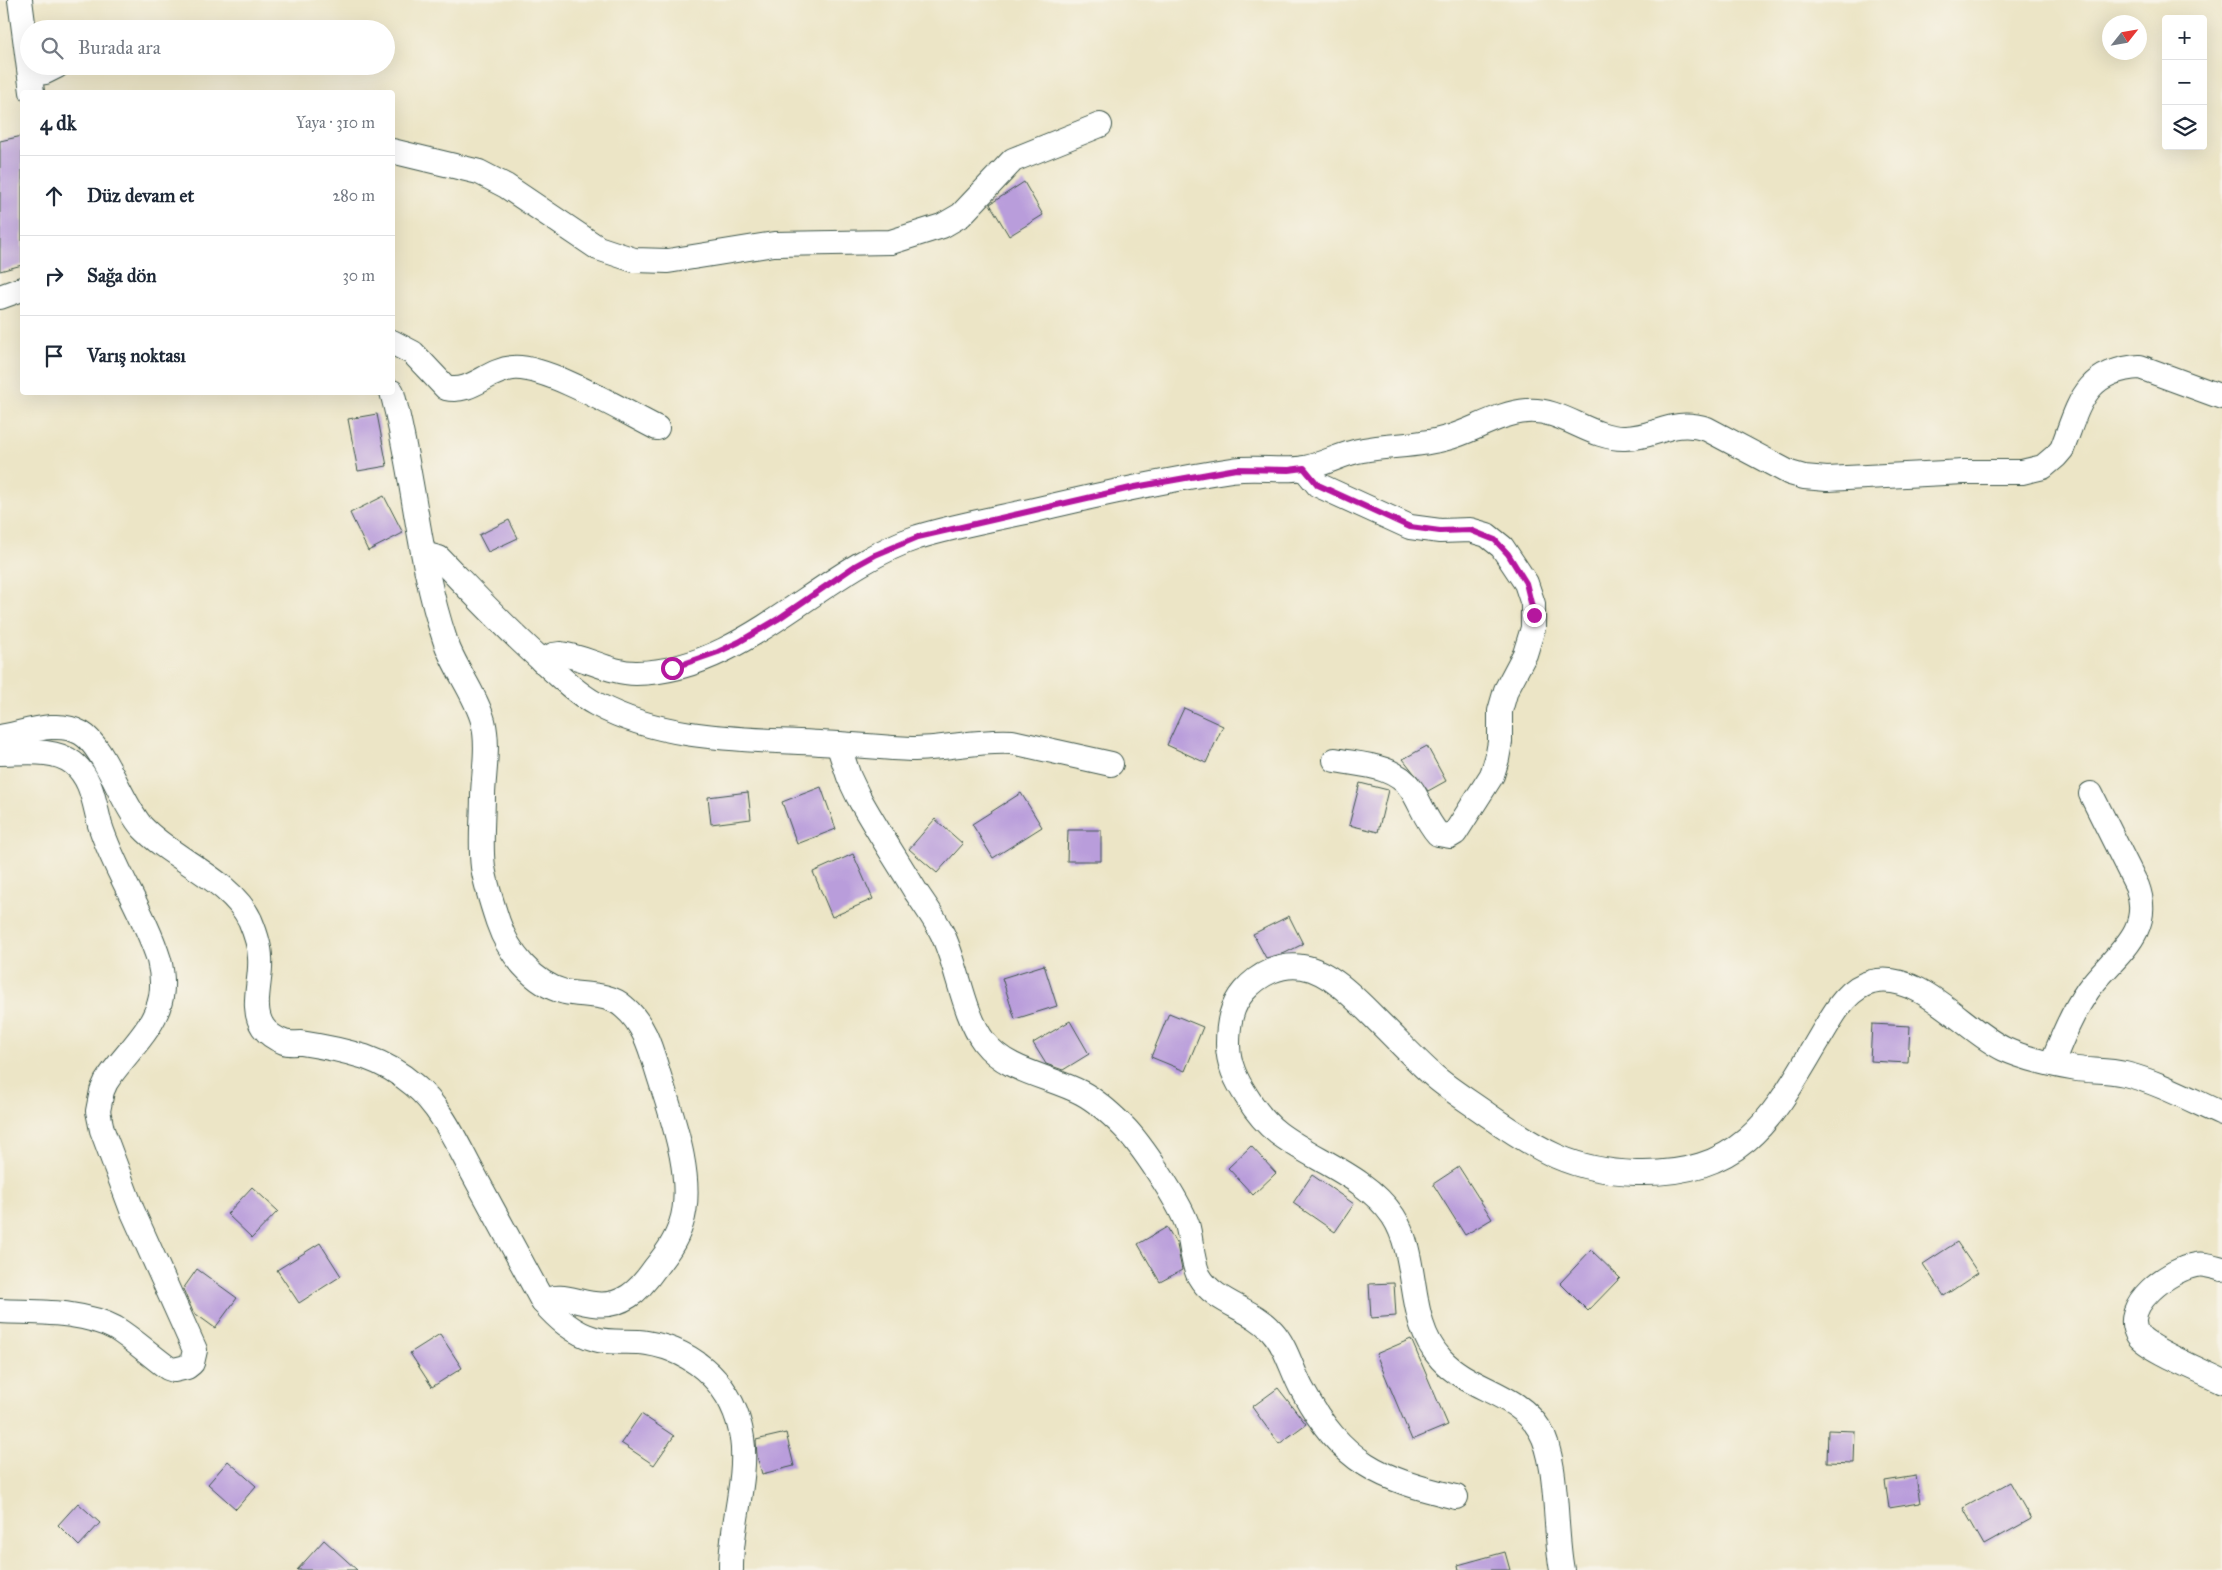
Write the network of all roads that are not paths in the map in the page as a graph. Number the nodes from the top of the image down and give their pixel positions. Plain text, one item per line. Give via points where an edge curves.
1 (20, 0) edge
2 (23, 20) edge
3 (41, 75) edge
4 (31, 83) edge
5 (1100, 124) dead end
6 (395, 152) edge
7 (20, 290) edge
8 (0, 296) edge
9 (395, 344) edge
10 (393, 395) edge
11 (2222, 398) edge
12 (657, 428) dead end
13 (1304, 468) junction
14 (424, 554) junction
15 (542, 661) junction
16 (0, 737) edge
17 (838, 744) junction
18 (0, 753) edge
19 (1334, 760) dead end
20 (1112, 764) dead end
21 (2091, 794) dead end
22 (2052, 1063) junction
23 (2222, 1114) edge
24 (2222, 1269) edge
25 (543, 1302) junction
26 (0, 1311) edge
27 (2222, 1381) edge
28 (1456, 1498) dead end
29 (731, 1570) edge
30 (1562, 1570) edge

1 - 2 street
3 - 4 street
5 - 6 street via 1013,160 961,215 942,226 891,242 774,244 668,261 634,260 598,248 506,186 479,172
7 - 8 street
9 - 12 street via 413,353 446,388 463,390 501,370 527,368 554,377
10 - 14 street
11 - 13 street via 2140,367 2117,370 2097,381 2082,397 2062,449 2056,456 2042,467 2022,472 1816,479 1790,472 1719,434 1695,425 1668,426 1641,437 1612,438 1538,410 1518,412 1449,438 1361,450
13 - 15 street via 1236,469 1135,487 918,537 855,566 739,642 672,668 640,673 615,672 560,654
13 - 19 street via 1318,485 1410,527 1470,530 1495,540 1526,583 1534,615 1530,641 1506,690 1500,711 1500,742 1492,775 1455,833 1450,836 1438,834 1411,789 1398,776 1389,771
14 - 15 street via 439,558
14 - 25 street via 446,642 483,722 486,749 483,866 500,926 511,949 542,981 562,992 611,999 623,1005 635,1018 645,1033 664,1092 684,1172 686,1201 682,1224 670,1249 642,1286 613,1304 599,1306 556,1297
15 - 17 street via 595,703 635,722 673,732
16 - 25 street via 65,727 81,732 95,743 123,800 141,826 163,847 220,885 248,917 257,938 260,958 257,1011 262,1026 273,1037 286,1043 365,1057 415,1085 434,1105 452,1134
17 - 20 street via 911,749 1012,742
17 - 28 street via 848,777 858,796 941,932 972,1021 984,1042 1010,1064 1081,1092 1124,1127 1138,1143 1182,1212 1201,1279 1213,1292 1274,1333 1312,1408 1344,1448 1372,1469 1396,1481
18 - 26 street via 58,755 80,770 158,958 162,986 157,1010 147,1029 106,1082 98,1111 132,1210 195,1350 195,1357 187,1367 174,1370 114,1328 100,1322 50,1313
21 - 22 street via 2137,886 2142,917 2134,935 2088,990 2070,1018
22 - 23 street via 2124,1074
22 - 30 street via 2007,1051 1977,1034 1907,984 1889,980 1871,982 1853,990 1838,1008 1775,1112 1740,1146 1687,1169 1659,1173 1622,1172 1583,1166 1529,1144 1435,1077 1326,976 1309,968 1277,968 1248,986 1230,1016 1228,1057 1233,1074 1261,1117 1276,1132 1367,1188 1385,1204 1406,1243 1424,1332 1444,1363 1460,1375 1507,1398 1534,1420 1550,1454
24 - 27 street via 2199,1264 2174,1272 2144,1298 2134,1320 2136,1330 2146,1343
25 - 29 street via 576,1331 595,1339 647,1343 687,1356 709,1372 725,1391 738,1418 742,1440

